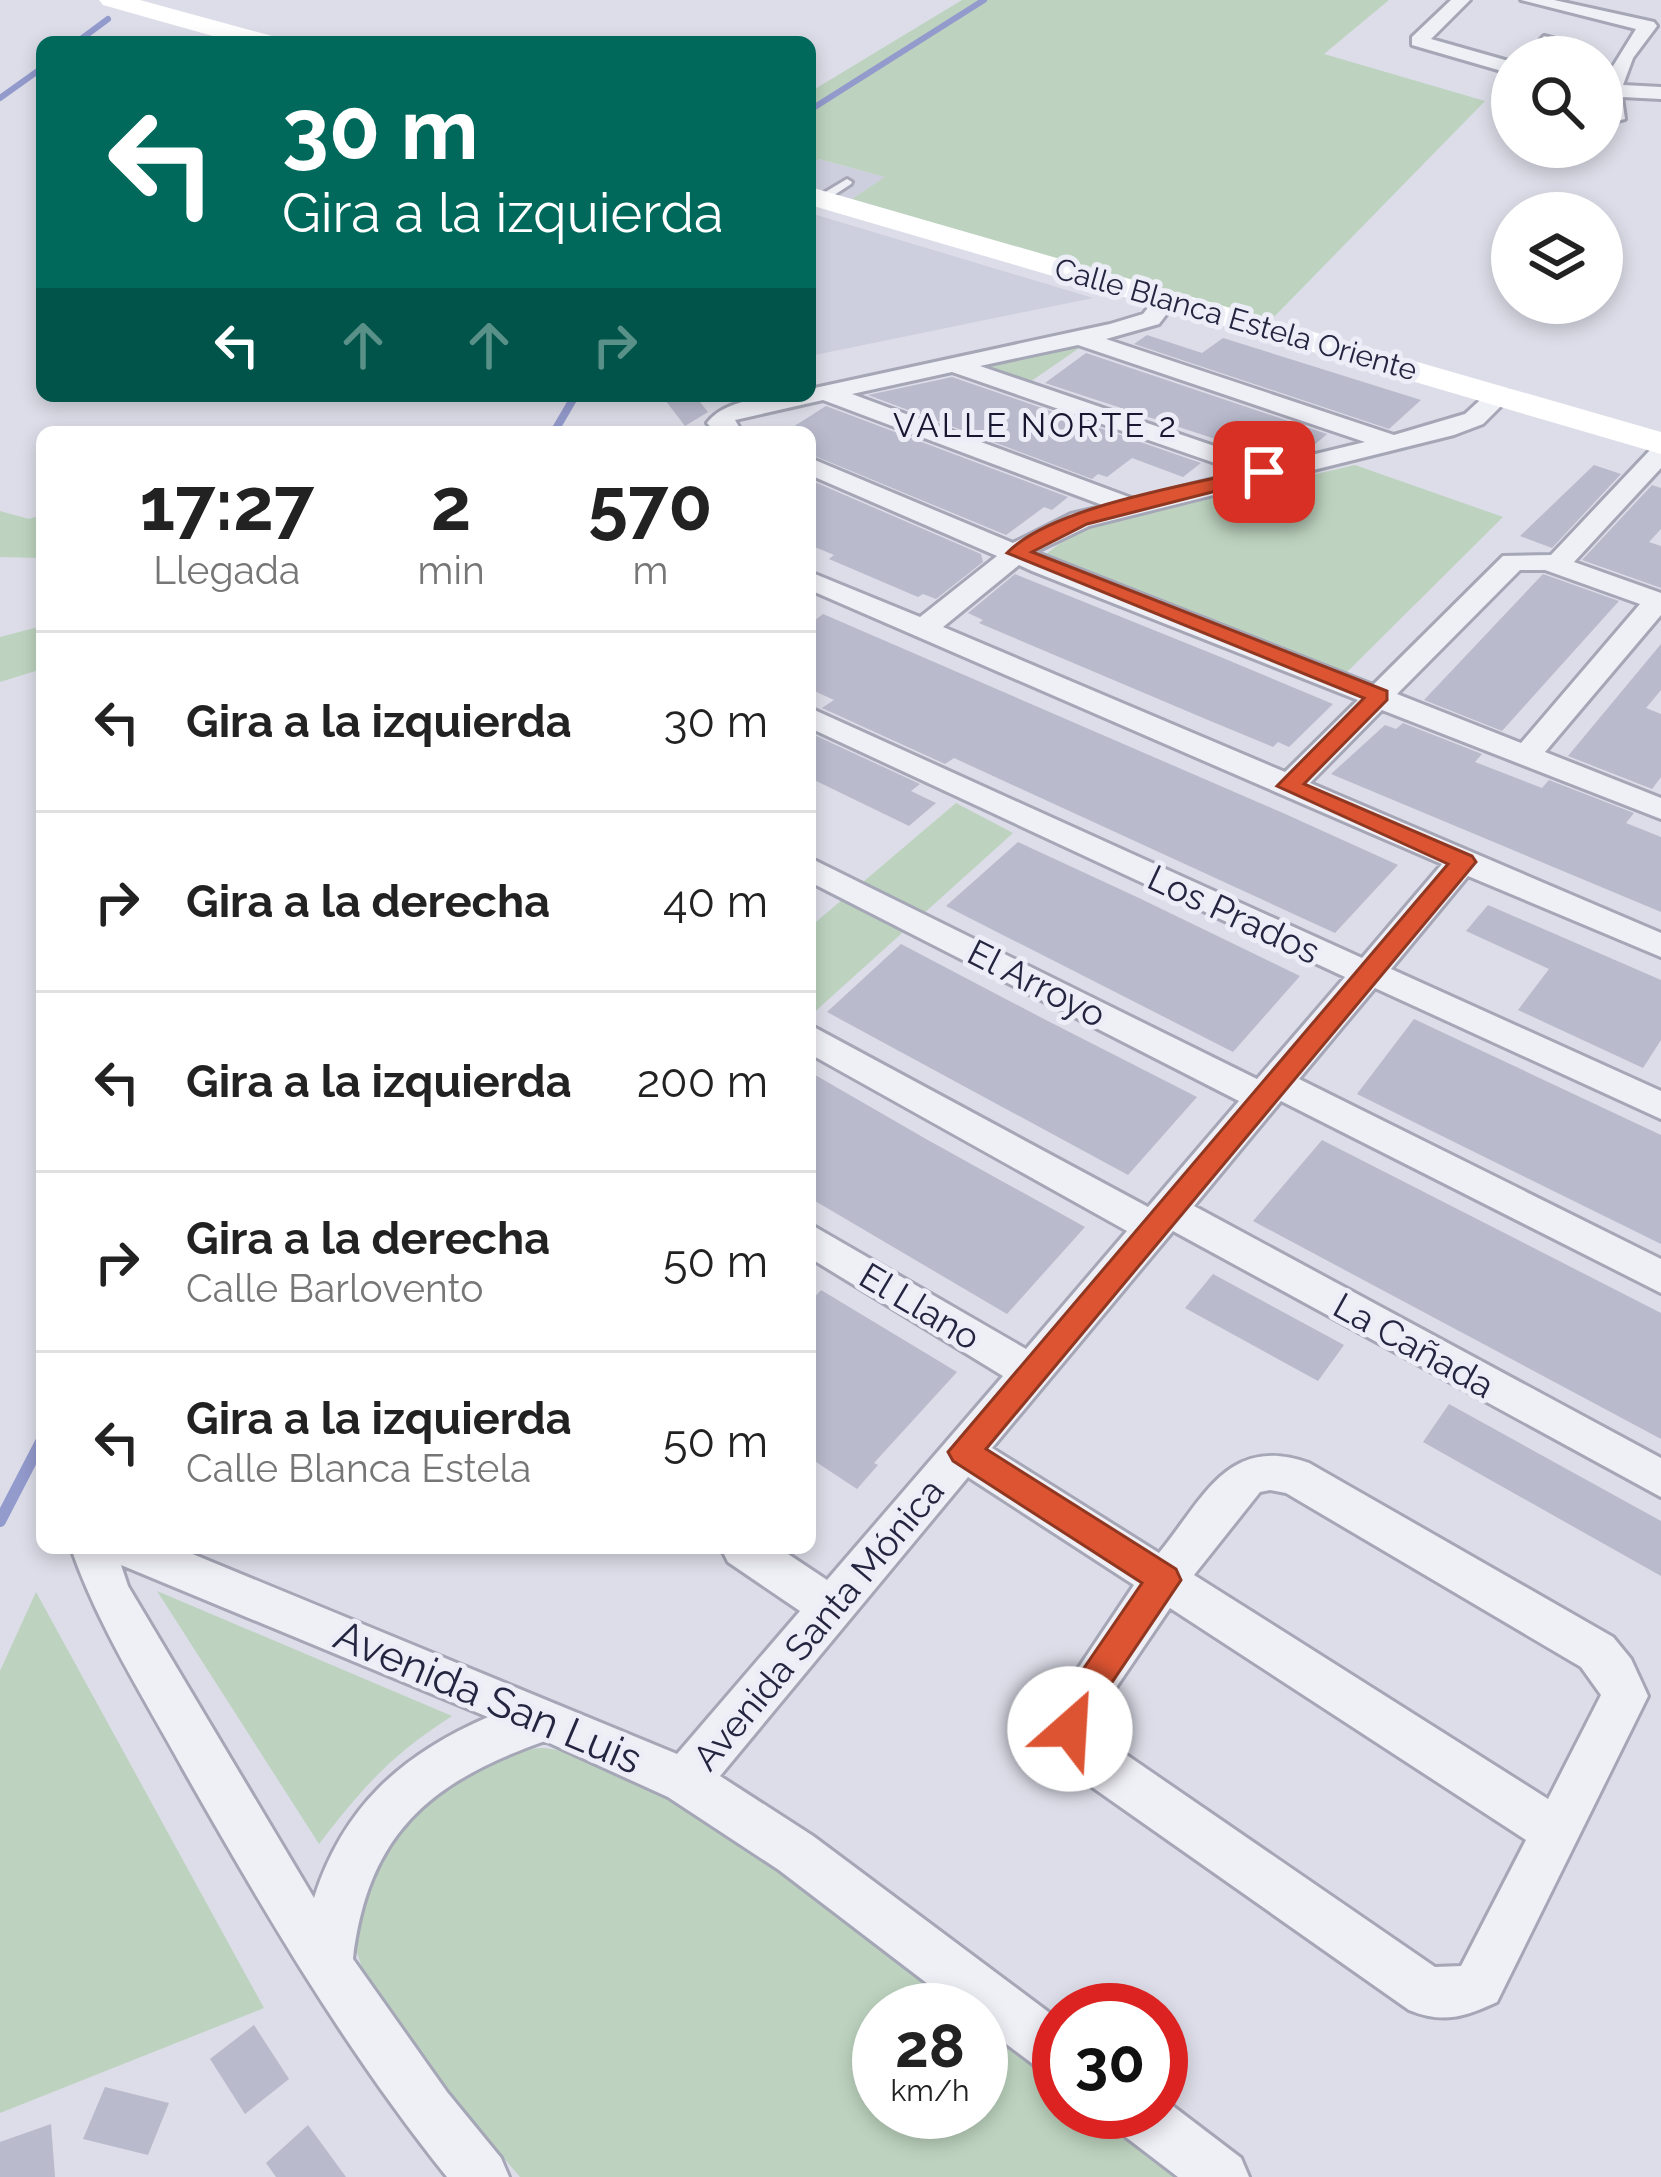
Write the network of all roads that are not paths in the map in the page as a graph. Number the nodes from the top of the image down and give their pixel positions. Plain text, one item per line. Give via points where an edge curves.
1 (112, 0) edge
2 (1460, 0) edge
3 (1530, 0) edge
4 (241, 36) edge
5 (1623, 60) edge
6 (1491, 62) edge
7 (1623, 91) edge
8 (1661, 93) edge
9 (826, 192) edge
10 (1167, 299) junction
11 (1083, 339) junction
12 (953, 365) junction
13 (816, 395) edge
14 (816, 396) edge
15 (1499, 396) junction
16 (783, 402) edge
17 (723, 426) edge
18 (1393, 442) junction
19 (1661, 443) edge
20 (1661, 452) edge
21 (816, 469) edge
22 (1264, 472) junction
23 (1126, 506) junction
24 (1017, 553) junction
25 (1542, 562) junction
26 (816, 583) edge
27 (1659, 602) edge
28 (923, 629) junction
29 (1379, 696) junction
30 (816, 720) edge
31 (1527, 755) junction
32 (1289, 786) junction
33 (1661, 809) edge
34 (1463, 862) junction
35 (816, 871) edge
36 (1661, 946) edge
37 (1369, 973) junction
38 (816, 1041) edge
39 (1269, 1091) junction
40 (1661, 1106) edge
41 (1161, 1219) junction
42 (816, 1243) edge
43 (1661, 1277) edge
44 (1031, 1372) junction
45 (964, 1452) junction
46 (1661, 1479) edge
47 (95, 1554) edge
48 (144, 1554) edge
49 (752, 1554) edge
50 (1164, 1580) junction
51 (832, 1608) junction
52 (546, 1719) junction
53 (685, 1781) junction
54 (1558, 1833) junction
55 (327, 1962) junction
56 (1032, 2032) edge
57 (1172, 2139) edge
58 (482, 2177) edge
59 (1222, 2177) edge

1 - 4 street
2 - 6 street via 1418,41
3 - 5 street via 1648,26
7 - 8 street
9 - 10 street, Calle Blanca Estela Oriente
10 - 11 street via 1151,320
10 - 15 street, Calle Blanca Estela Oriente
11 - 12 street
11 - 18 street
12 - 13 street
12 - 22 street
14 - 23 street
15 - 18 street via 1461,424
15 - 19 street, Calle Blanca Estela Oriente
16 - 17 street via 726,415
18 - 22 street
20 - 25 street
21 - 24 street
22 - 23 street
23 - 24 street via 1049,532
24 - 28 street
24 - 29 street
25 - 27 street
25 - 29 street via 1508,566
26 - 28 street
27 - 31 street
28 - 32 street
29 - 31 street
29 - 32 street
30 - 37 street, Los Prados
31 - 33 street
32 - 34 street
34 - 36 street
34 - 37 street, Avenida Santa Mónica
35 - 39 street, El Arroyo
37 - 39 street, Avenida Santa Mónica
37 - 40 street, Los Prados
38 - 41 street, La Cañada
39 - 41 street, Avenida Santa Mónica
39 - 43 street, El Arroyo
41 - 44 street, Avenida Santa Mónica
41 - 46 street, La Cañada
42 - 44 street, El Llano
44 - 45 street, Avenida Santa Mónica
45 - 50 street
45 - 51 street, Avenida Santa Mónica
47 - 55 street via 109,1594
48 - 52 street, Avenida San Luis
49 - 51 street
50 - 54 street
50 - 54 street via 1247,1476 1270,1472 1294,1476 1597,1652 1625,1696
50 - 54 street via 1074,1709 1070,1729 1082,1752 1427,1992 1457,1994 1479,1984
51 - 53 street, Avenida Santa Mónica
52 - 53 street, Avenida San Luis
52 - 55 street via 446,1761 376,1820 343,1878
53 - 56 street, Avenida San Luis via 796,1853
55 - 58 street
57 - 59 street

